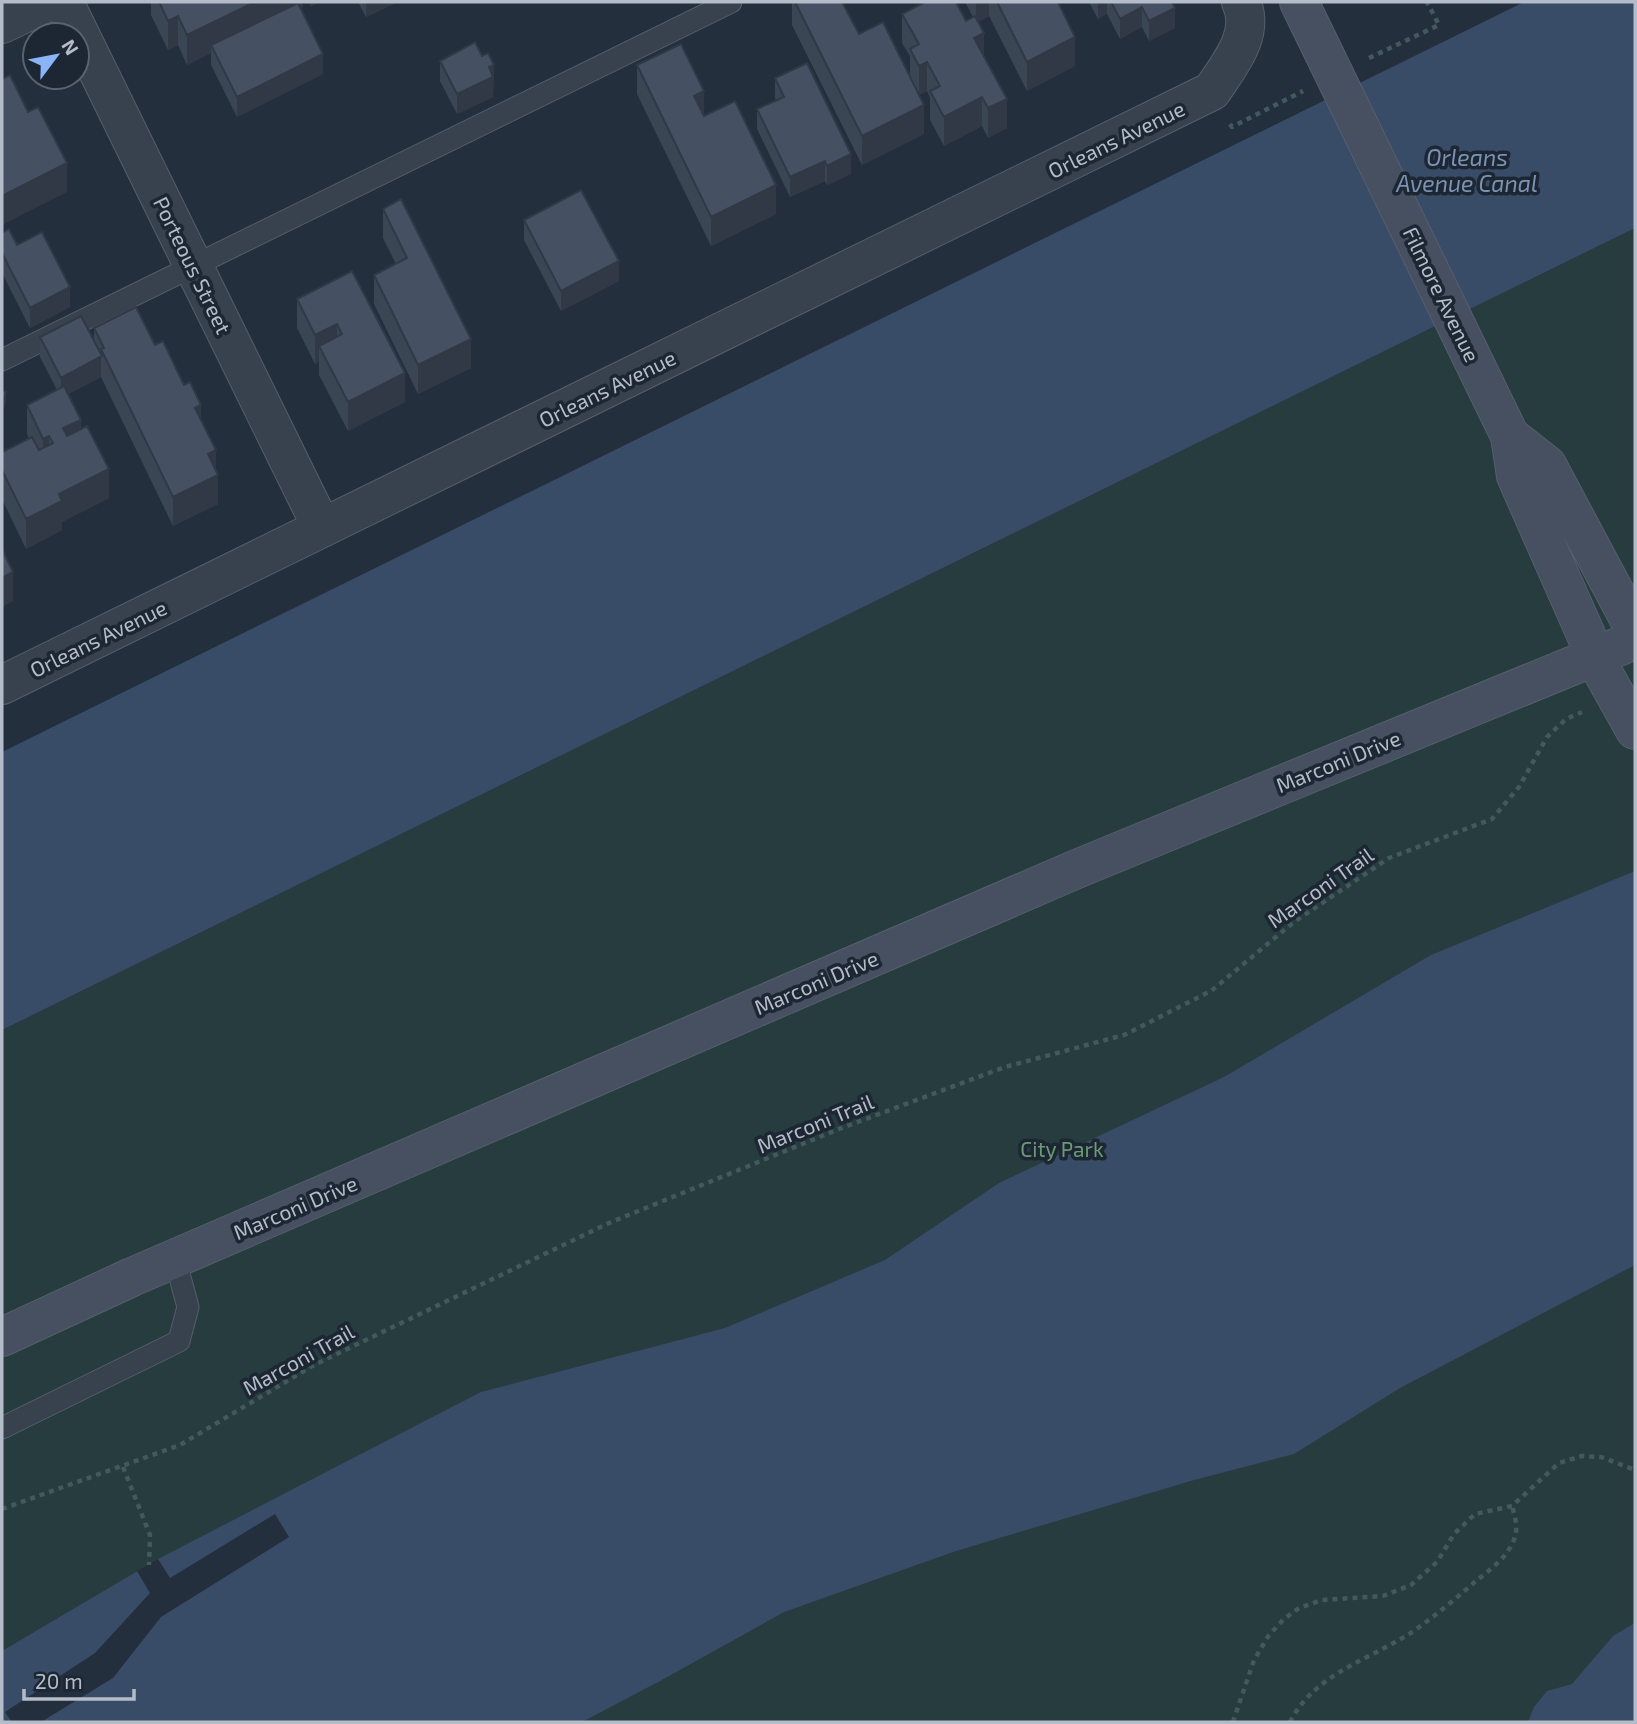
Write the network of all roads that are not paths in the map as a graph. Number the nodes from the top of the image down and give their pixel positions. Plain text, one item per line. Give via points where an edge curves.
1 (48, 2) edge
2 (64, 2) edge
3 (731, 2) edge
4 (1241, 2) edge
5 (1299, 2) edge
6 (2, 24) edge
7 (194, 266) junction
8 (2, 360) edge
9 (1510, 436) junction
10 (323, 528) junction
11 (1635, 631) edge
12 (1635, 640) edge
13 (1595, 656) junction
14 (2, 685) edge
15 (1635, 730) edge
16 (175, 1259) junction
17 (2, 1337) edge
18 (2, 1428) edge

1 - 6 street
2 - 7 street, Porteous Street
3 - 7 lane
4 - 10 street, Orleans Avenue via 1247,15 1241,44 1212,92
5 - 9 street, Filmore Avenue
7 - 8 lane
7 - 10 street, Porteous Street
9 - 11 street, Filmore Avenue via 1547,465
9 - 13 street, Filmore Avenue via 1516,476
10 - 14 street, Orleans Avenue
12 - 13 street, Marconi Drive
13 - 15 street, Filmore Avenue
13 - 16 street, Marconi Drive via 1079,868
16 - 17 street, Marconi Drive
16 - 18 lane via 188,1307 179,1341

